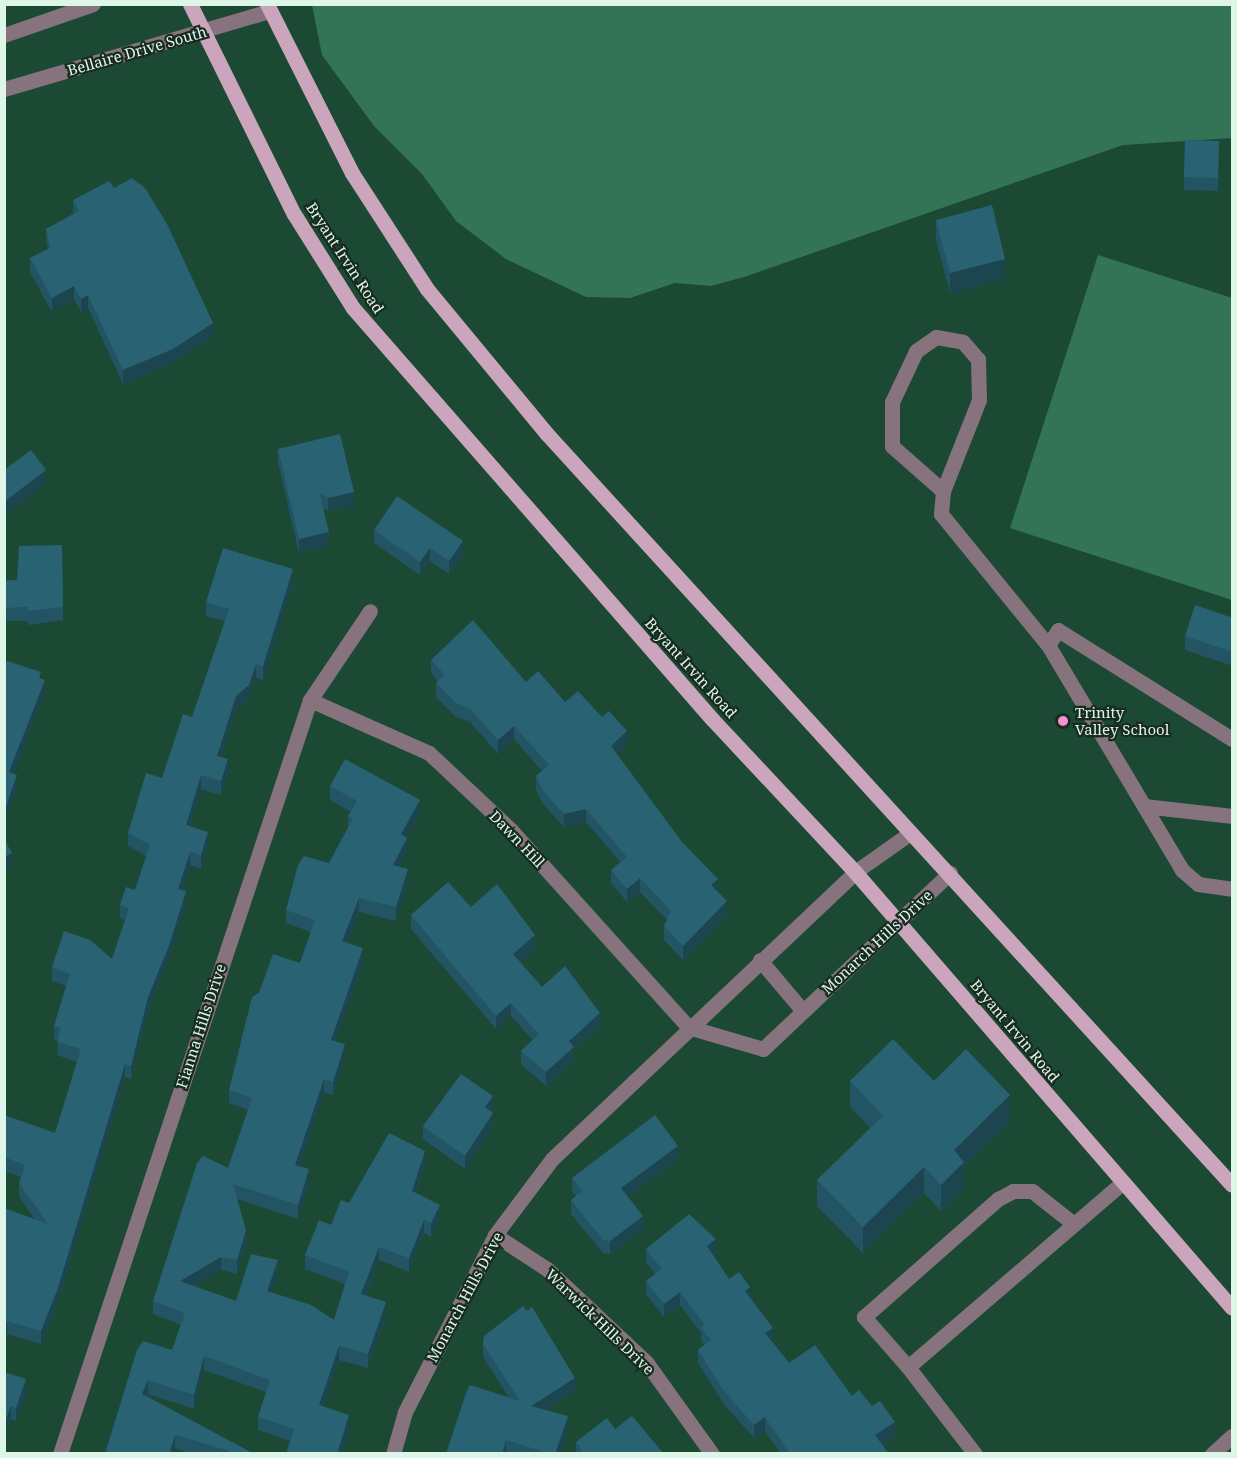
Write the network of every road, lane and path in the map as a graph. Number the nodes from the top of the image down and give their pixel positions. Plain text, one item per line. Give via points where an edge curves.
1 (93, 4) edge
2 (190, 4) edge
3 (268, 8) edge
4 (201, 33) junction
5 (4, 35) edge
6 (4, 89) edge
7 (944, 491) junction
8 (370, 612) dead end
9 (1048, 645) junction
10 (310, 700) junction
11 (1233, 739) edge
12 (1144, 806) junction
13 (1233, 816) edge
14 (910, 833) junction
15 (855, 872) junction
16 (950, 873) junction
17 (1233, 889) edge
18 (898, 922) junction
19 (760, 960) junction
20 (803, 1011) junction
21 (688, 1027) junction
22 (1121, 1184) junction
23 (1233, 1185) edge
24 (1074, 1224) junction
25 (495, 1235) junction
26 (1233, 1308) edge
27 (908, 1367) junction
28 (1233, 1436) edge
29 (60, 1454) edge
30 (393, 1454) edge
31 (712, 1454) edge
32 (975, 1454) edge
33 (1212, 1454) edge

1 - 5 street
2 - 4 main road, Bryant Irvin Road
3 - 4 street, Bellaire Drive South
3 - 14 main road via 352,173 427,289 547,434
4 - 6 street, Bellaire Drive South
4 - 15 main road, Bryant Irvin Road via 294,214 353,308 673,675
7 - 7 street via 979,400 978,358 963,342 936,337 916,351 892,402 892,446
7 - 9 street via 941,514
8 - 10 street, Fianna Hills Drive
9 - 11 street via 1058,630
9 - 12 street
10 - 21 street, Dawn Hill via 429,753 510,829
10 - 29 street, Fianna Hills Drive
12 - 13 street
12 - 17 street via 1190,877 1198,884
14 - 15 street, Monarch Hills Drive
14 - 16 main road
15 - 18 main road, Bryant Irvin Road
15 - 19 street, Monarch Hills Drive
16 - 18 street, Monarch Hills Drive
16 - 23 main road
18 - 20 street, Monarch Hills Drive
18 - 22 main road, Bryant Irvin Road
19 - 20 street
19 - 21 street, Monarch Hills Drive
20 - 21 street, Monarch Hills Drive via 763,1049
21 - 25 street, Monarch Hills Drive via 552,1159
22 - 24 street
22 - 26 main road, Bryant Irvin Road
24 - 27 street
24 - 27 street via 1032,1191 1012,1191 998,1199 864,1317
25 - 30 street, Monarch Hills Drive via 405,1412
25 - 31 street, Warwick Hills Drive via 547,1269 645,1362
27 - 32 street
28 - 33 street

